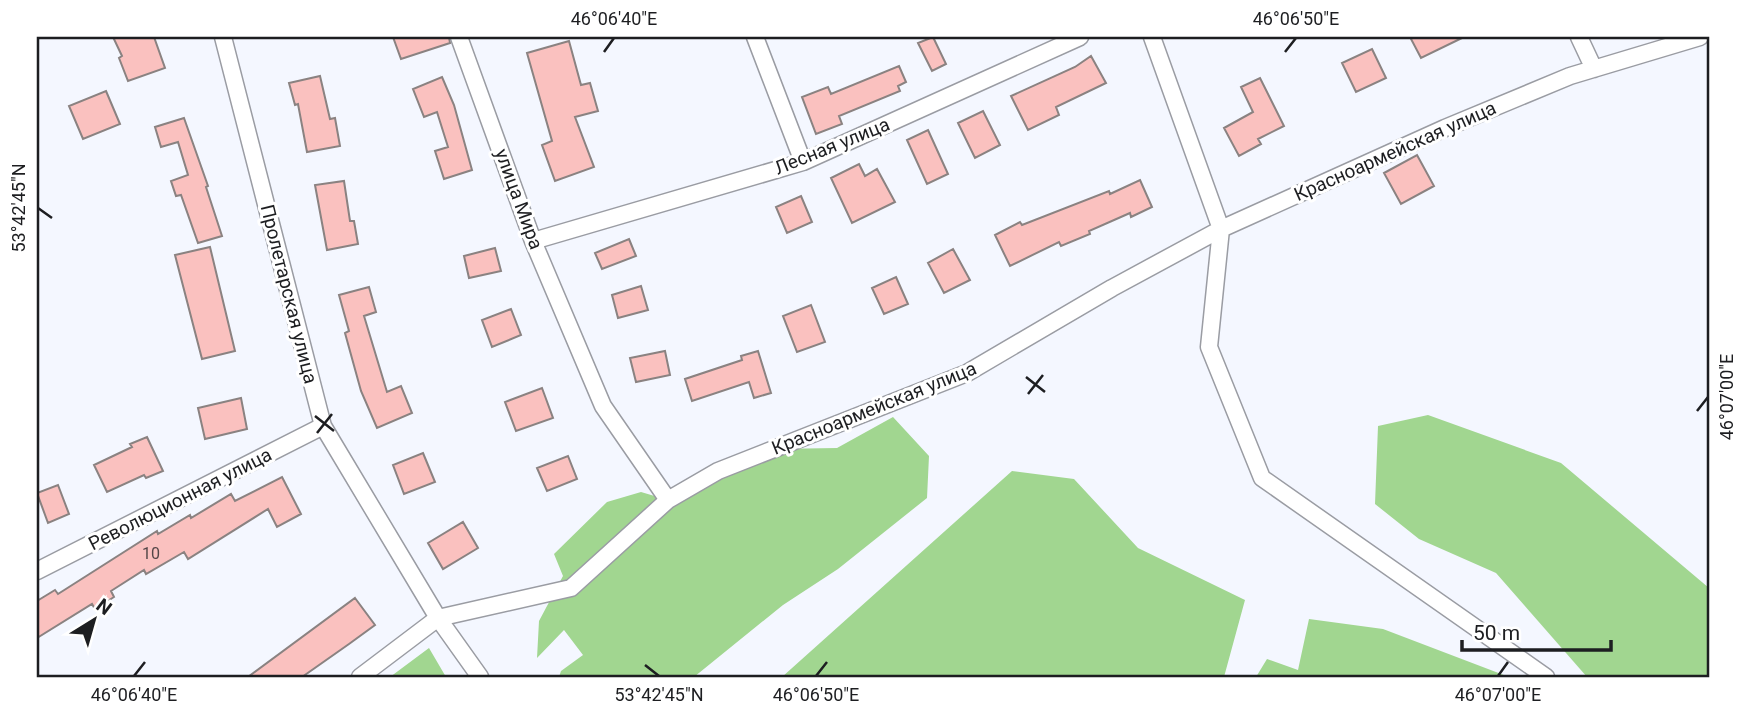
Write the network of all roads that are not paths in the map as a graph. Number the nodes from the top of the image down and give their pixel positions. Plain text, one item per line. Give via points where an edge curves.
1 (223, 37) edge
2 (459, 37) edge
3 (755, 37) edge
4 (1080, 37) edge
5 (1152, 37) edge
6 (1579, 37) edge
7 (1700, 37) edge
8 (1594, 69) junction
9 (803, 162) junction
10 (1221, 229) junction
11 (533, 242) junction
12 (323, 426) junction
13 (668, 500) junction
14 (37, 569) edge
15 (438, 618) junction
16 (360, 677) edge
17 (480, 677) edge
18 (1546, 677) edge

1 - 12 street, Пролетарская улица
2 - 11 street, улица Мира
3 - 9 street
4 - 9 street, Лесная улица
5 - 10 street
6 - 8 street
7 - 8 street, Красноармейская улица
8 - 10 street, Красноармейская улица via 1445,128
9 - 11 street, Лесная улица
10 - 13 street, Красноармейская улица via 967,373 718,471
10 - 18 street via 1209,347 1262,478
11 - 13 street, улица Мира via 603,406
12 - 14 street, Революционная улица
12 - 15 street, Пролетарская улица
13 - 15 street, Красноармейская улица via 571,588
15 - 16 street
15 - 17 street, Пролетарская улица

